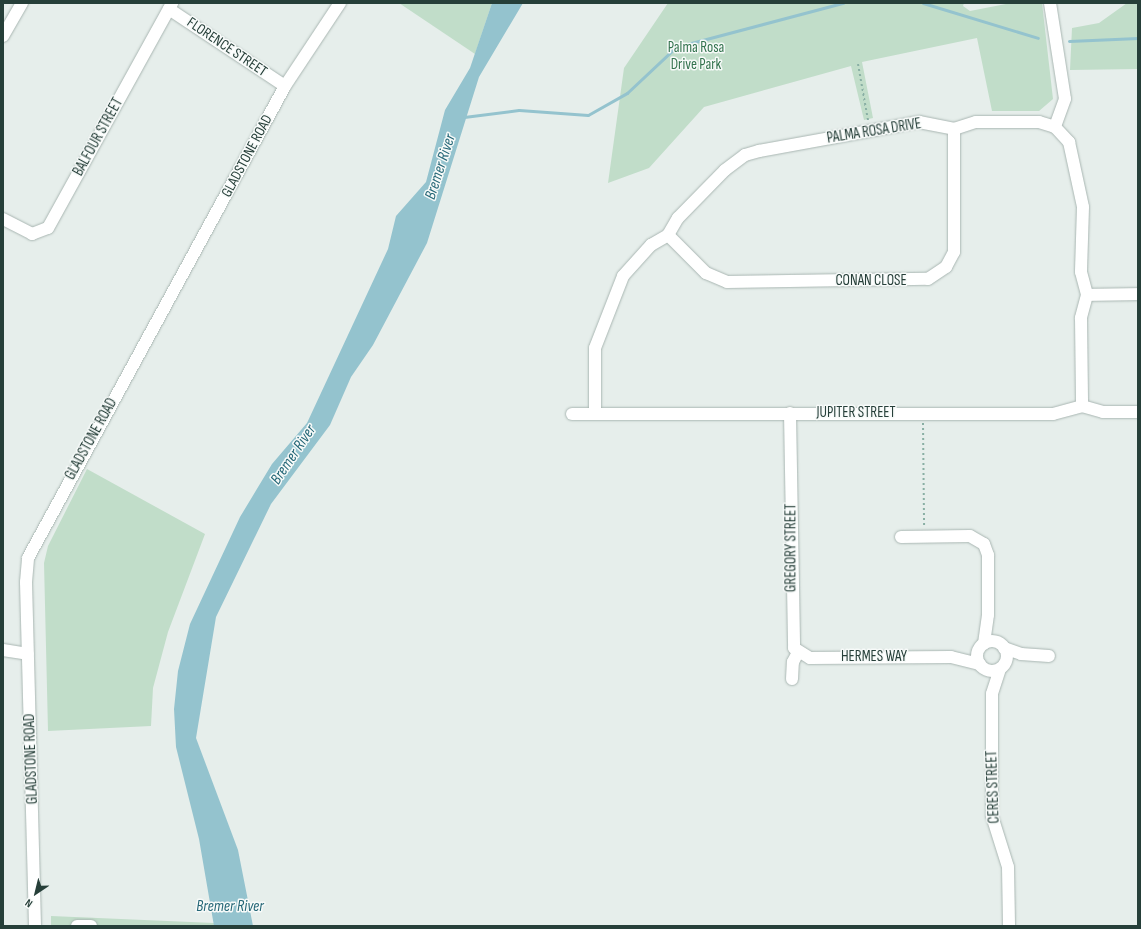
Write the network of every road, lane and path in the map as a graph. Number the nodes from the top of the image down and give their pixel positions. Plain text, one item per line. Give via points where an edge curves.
1 (22, 3) edge
2 (340, 3) edge
3 (1050, 3) edge
4 (170, 6) edge
5 (7, 20) edge
6 (3, 36) edge
7 (858, 64) dead end
8 (285, 86) junction
9 (1055, 127) junction
10 (954, 129) junction
11 (870, 130) junction
12 (3, 219) edge
13 (668, 236) junction
14 (1087, 294) junction
15 (1138, 294) edge
16 (1082, 406) junction
17 (1138, 412) edge
18 (923, 413) junction
19 (572, 414) dead end
20 (595, 414) junction
21 (790, 414) junction
22 (924, 536) junction
23 (901, 537) dead end
24 (988, 615) junction
25 (982, 646) junction
26 (1001, 646) junction
27 (3, 650) edge
28 (798, 652) junction
29 (28, 654) junction
30 (1030, 656) junction
31 (1049, 656) dead end
32 (951, 657) junction
33 (981, 666) junction
34 (1002, 667) junction
35 (792, 679) dead end
36 (992, 694) junction
37 (35, 926) edge
38 (77, 926) edge
39 (91, 926) edge
40 (1008, 926) edge

1 - 5 street
2 - 8 street, GLADSTONE ROAD
3 - 9 street via 1065,99
4 - 8 street, FLORENCE STREET
4 - 12 street, BALFOUR STREET via 48,228 32,234
5 - 6 street
7 - 11 path
8 - 29 street, GLADSTONE ROAD via 35,541 26,576
9 - 10 street, PALMA ROSA DRIVE via 1039,122 976,122
9 - 14 street via 1069,142 1073,173 1081,197 1080,272
10 - 11 street, PALMA ROSA DRIVE via 919,122
10 - 13 street, CONAN CLOSE via 954,252 946,267 928,280 727,282 706,273
11 - 13 street, PALMA ROSA DRIVE via 745,155 678,218
13 - 20 street via 651,245 623,276 595,348
14 - 15 street
14 - 16 street via 1081,318
16 - 17 street via 1103,412
16 - 18 street, JUPITER STREET via 1053,414
18 - 21 street, JUPITER STREET
18 - 22 path
19 - 20 street, JUPITER STREET
20 - 21 street, JUPITER STREET
21 - 28 street, GREGORY STREET via 791,635
22 - 23 street
22 - 24 street via 970,536 984,544 988,555
24 - 25 street
24 - 26 street
25 - 26 street
25 - 32 street, HERMES WAY
25 - 33 street via 977,656
26 - 30 street
26 - 34 street via 1007,657
27 - 29 street
28 - 32 street, HERMES WAY via 810,658
28 - 35 street via 793,662
29 - 37 street, GLADSTONE ROAD
30 - 31 street
30 - 34 street
32 - 33 street, HERMES WAY
33 - 34 street
33 - 36 street, CERES STREET
34 - 36 street, CERES STREET
36 - 40 street, CERES STREET via 992,816 1008,867
38 - 39 street

